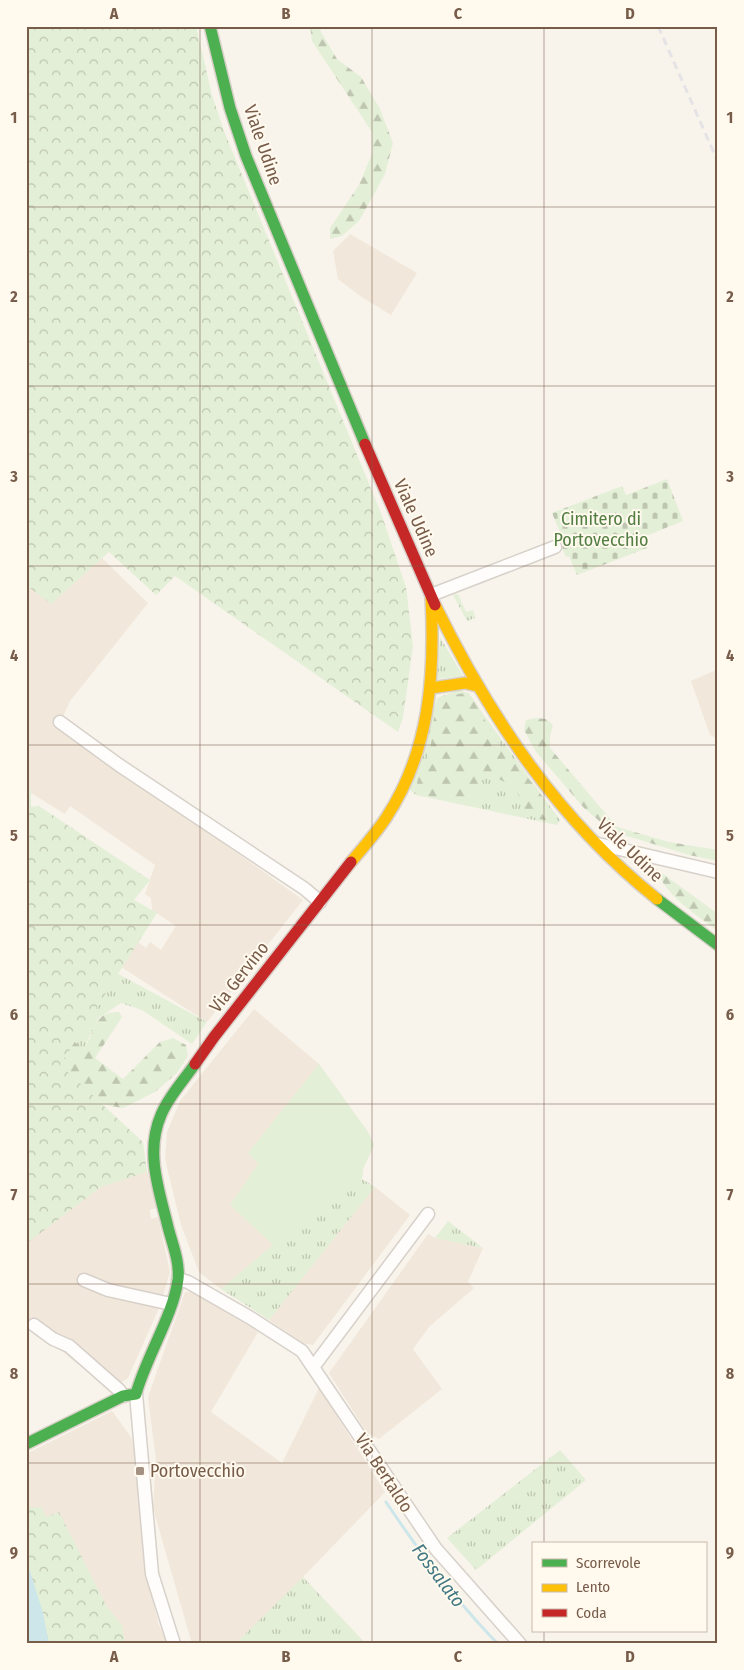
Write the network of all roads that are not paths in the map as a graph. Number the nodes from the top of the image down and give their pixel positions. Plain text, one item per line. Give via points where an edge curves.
1 (210, 26) edge
2 (225, 35) dead end
3 (223, 80) junction
4 (555, 547) dead end
5 (431, 595) junction
6 (477, 686) junction
7 (431, 688) junction
8 (60, 722) dead end
9 (596, 844) junction
10 (718, 872) edge
11 (320, 902) junction
12 (718, 945) edge
13 (428, 1214) dead end
14 (84, 1280) dead end
15 (183, 1280) junction
16 (171, 1304) junction
17 (34, 1326) dead end
18 (314, 1366) junction
19 (130, 1395) junction
20 (26, 1444) edge
21 (174, 1644) edge
22 (520, 1644) edge

1 - 3 main road, Viale Udine
2 - 3 main road
3 - 5 main road, Viale Udine via 245,154 393,512
4 - 5 street
5 - 6 main road, Viale Udine
5 - 7 main road, Via Gervino
6 - 7 main road via 465,682
6 - 9 main road, Viale Udine via 550,794
7 - 11 main road, Via Gervino via 430,710 419,751 400,796
8 - 11 street
9 - 10 street
9 - 12 main road, Viale Udine via 656,898
11 - 15 main road, Via Gervino via 214,1036 160,1114 152,1144 155,1173
13 - 18 street
14 - 16 street via 108,1290
15 - 16 main road, Via Gervino
15 - 18 street, Via Bertaldo via 302,1351
16 - 19 main road, Via Gervino
17 - 19 street via 68,1346
18 - 22 street, Via Bertaldo via 436,1549
19 - 20 main road
19 - 21 street via 152,1574

